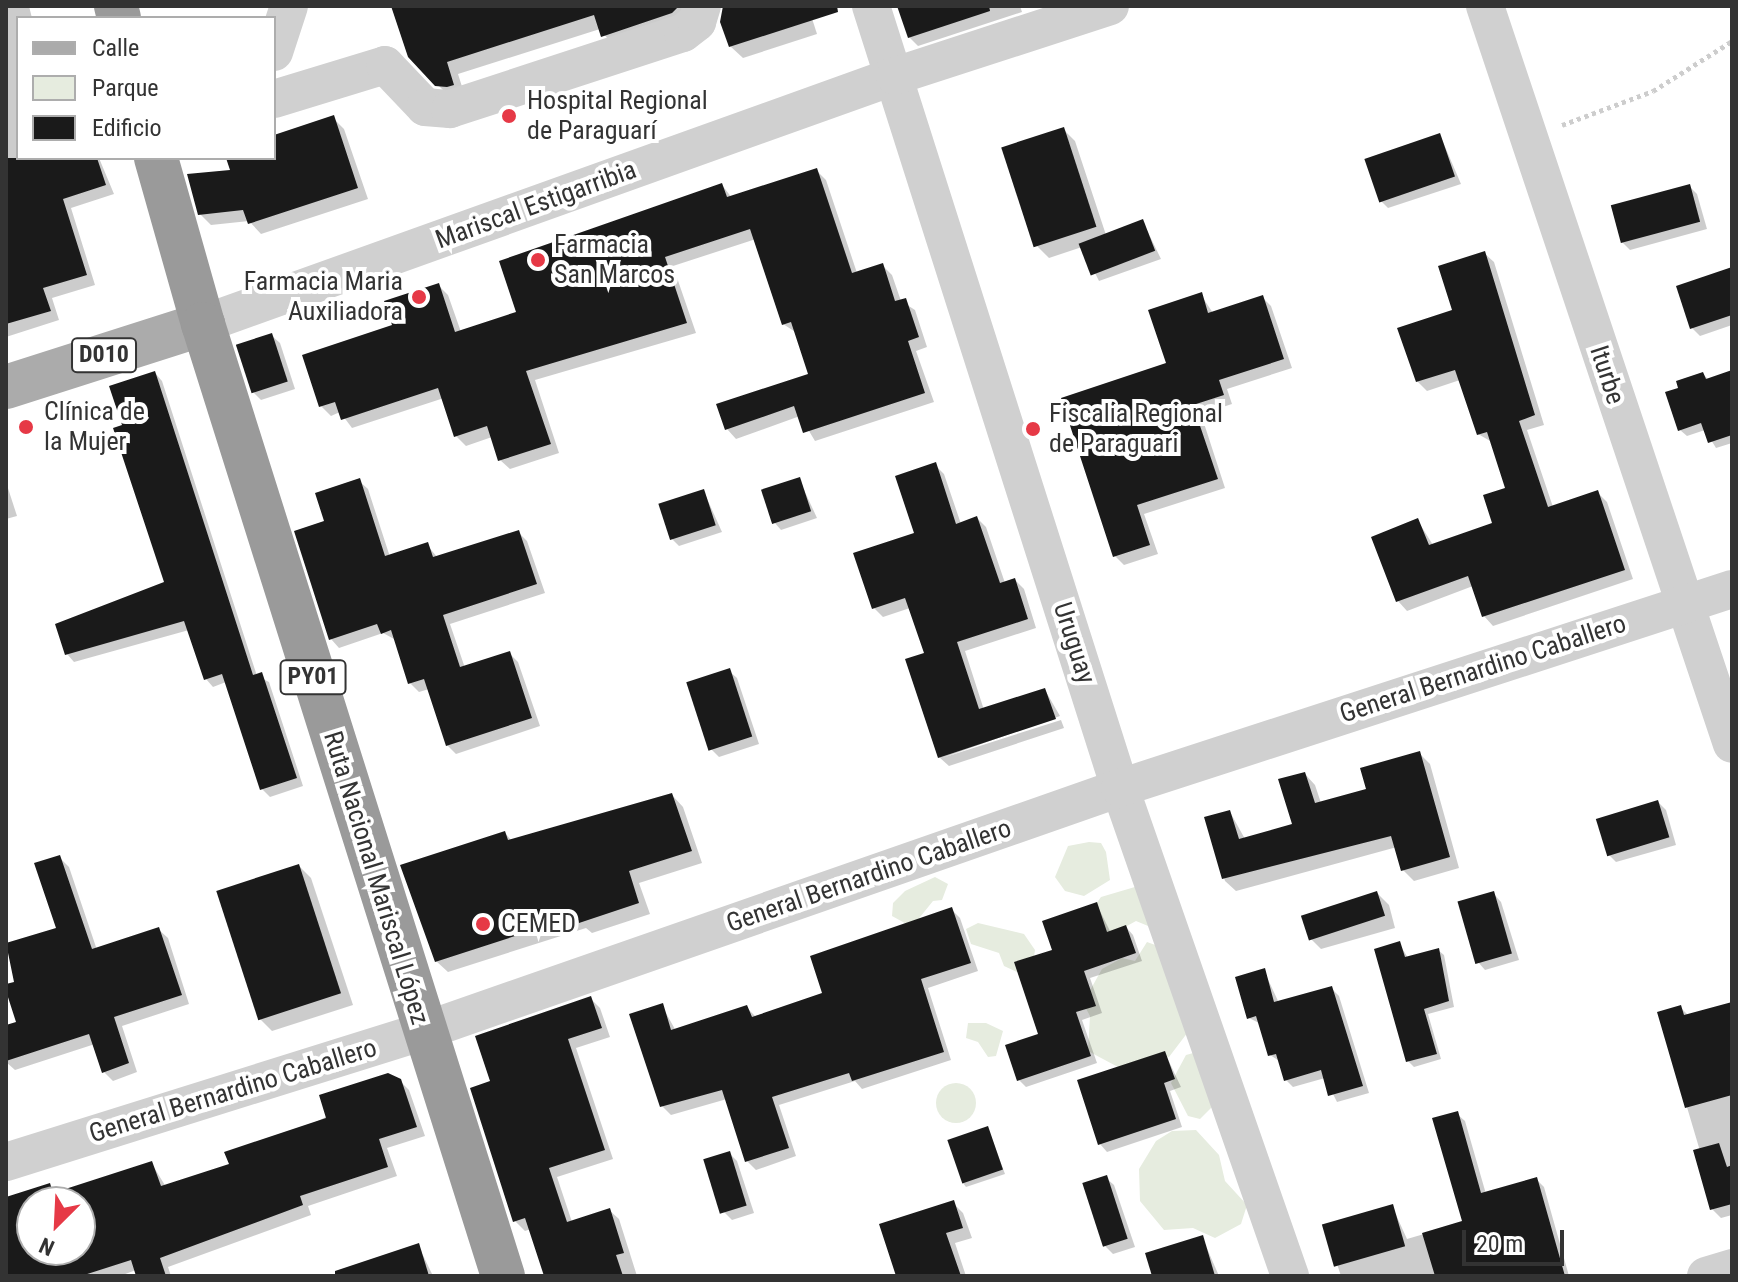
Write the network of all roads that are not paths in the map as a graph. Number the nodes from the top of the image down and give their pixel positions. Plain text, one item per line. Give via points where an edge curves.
1 (289, 6) edge
2 (702, 6) edge
3 (871, 6) edge
4 (1110, 6) edge
5 (1485, 6) edge
6 (276, 46) edge
7 (895, 76) junction
8 (276, 98) edge
9 (157, 160) edge
10 (203, 324) junction
11 (6, 387) edge
12 (1732, 589) edge
13 (1683, 604) junction
14 (1732, 744) edge
15 (1120, 788) junction
16 (424, 1031) junction
17 (6, 1162) edge
18 (1732, 1268) edge
19 (503, 1276) edge
20 (1290, 1276) edge
21 (1706, 1276) edge

1 - 6 street
2 - 8 street via 697,22 683,33 450,109 425,107 385,65
3 - 7 street, Uruguay
4 - 7 street, Mariscal Estigarribia
5 - 13 street, Iturbe
7 - 10 street, Mariscal Estigarribia
7 - 15 street, Uruguay
9 - 10 highway, Ruta Nacional Mariscal López / PY01
10 - 11 main road, Mariscal Estigarribia / D010
10 - 16 highway, Ruta Nacional Mariscal López / PY01
12 - 13 street, General Bernardino Caballero
13 - 14 street, Iturbe
13 - 15 street, General Bernardino Caballero
15 - 16 street, General Bernardino Caballero
15 - 20 street, Uruguay
16 - 17 street, General Bernardino Caballero
16 - 19 highway, Ruta Nacional Mariscal López / PY01
18 - 21 street

